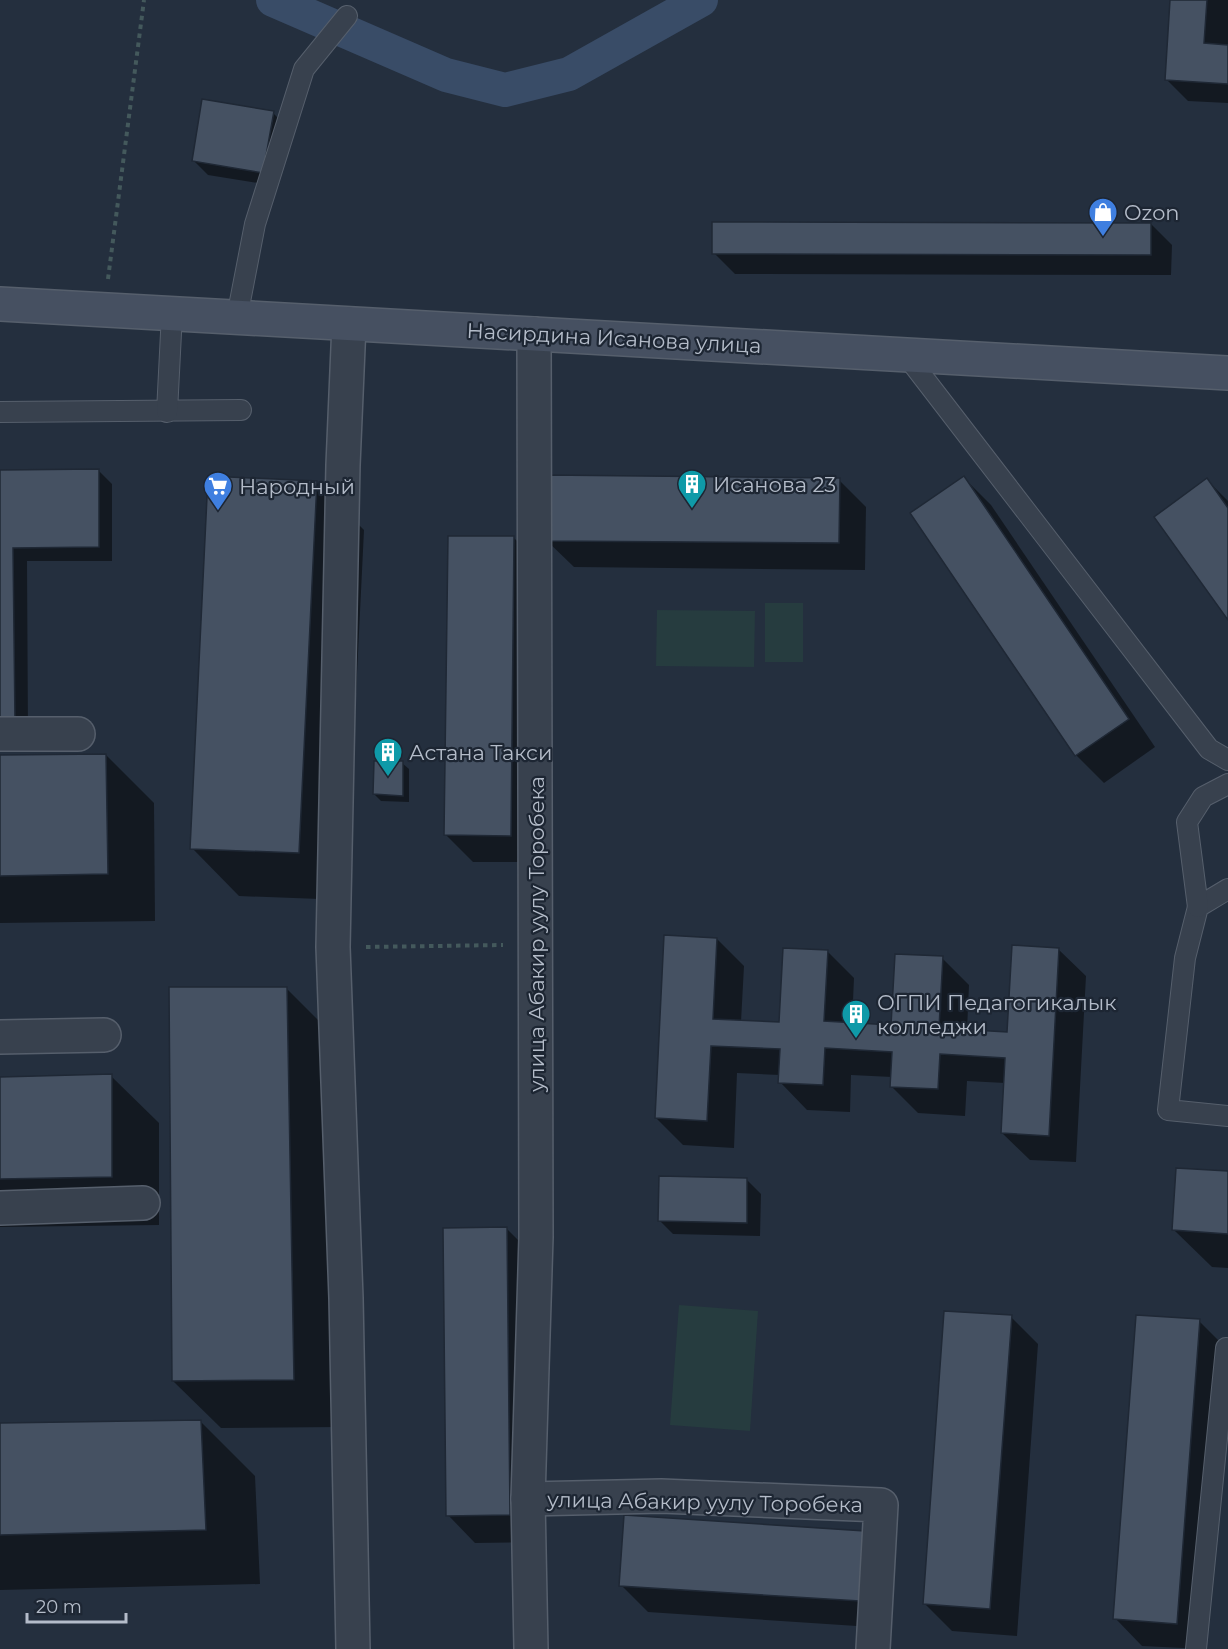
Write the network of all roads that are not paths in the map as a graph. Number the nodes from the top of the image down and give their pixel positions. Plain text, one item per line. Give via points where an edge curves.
1 (347, 16) dead end
2 (0, 304) edge
3 (172, 313) junction
4 (237, 317) junction
5 (349, 324) junction
6 (534, 334) junction
7 (906, 355) junction
8 (1228, 373) edge
9 (241, 410) dead end
10 (0, 412) edge
11 (167, 412) junction
12 (0, 734) edge
13 (78, 734) dead end
14 (1228, 760) edge
15 (1228, 784) edge
16 (1228, 889) edge
17 (1198, 907) junction
18 (104, 1035) dead end
19 (0, 1037) edge
20 (1228, 1116) edge
21 (144, 1203) dead end
22 (0, 1208) edge
23 (1226, 1348) dead end
24 (528, 1499) junction
25 (353, 1649) edge
26 (531, 1649) edge
27 (873, 1649) edge
28 (1196, 1649) edge

1 - 4 lane via 304,69 255,224
2 - 3 main road, Насирдина Исанова улица
3 - 4 main road, Насирдина Исанова улица
3 - 11 lane
4 - 5 main road, Насирдина Исанова улица
5 - 6 main road, Насирдина Исанова улица
5 - 25 street via 333,947
6 - 7 main road, Насирдина Исанова улица
6 - 24 street, улица Абакир уулу Торобека via 536,1237
7 - 8 main road, Насирдина Исанова улица
7 - 14 lane via 1209,749
9 - 11 lane
10 - 11 lane
12 - 13 street
15 - 17 lane via 1203,797 1187,822
16 - 17 lane
17 - 20 lane via 1185,958 1168,1110
18 - 19 street
21 - 22 street
23 - 28 lane
24 - 26 street, улица Абакир уулу Торобека
24 - 27 street, улица Абакир уулу Торобека via 661,1496 881,1505

